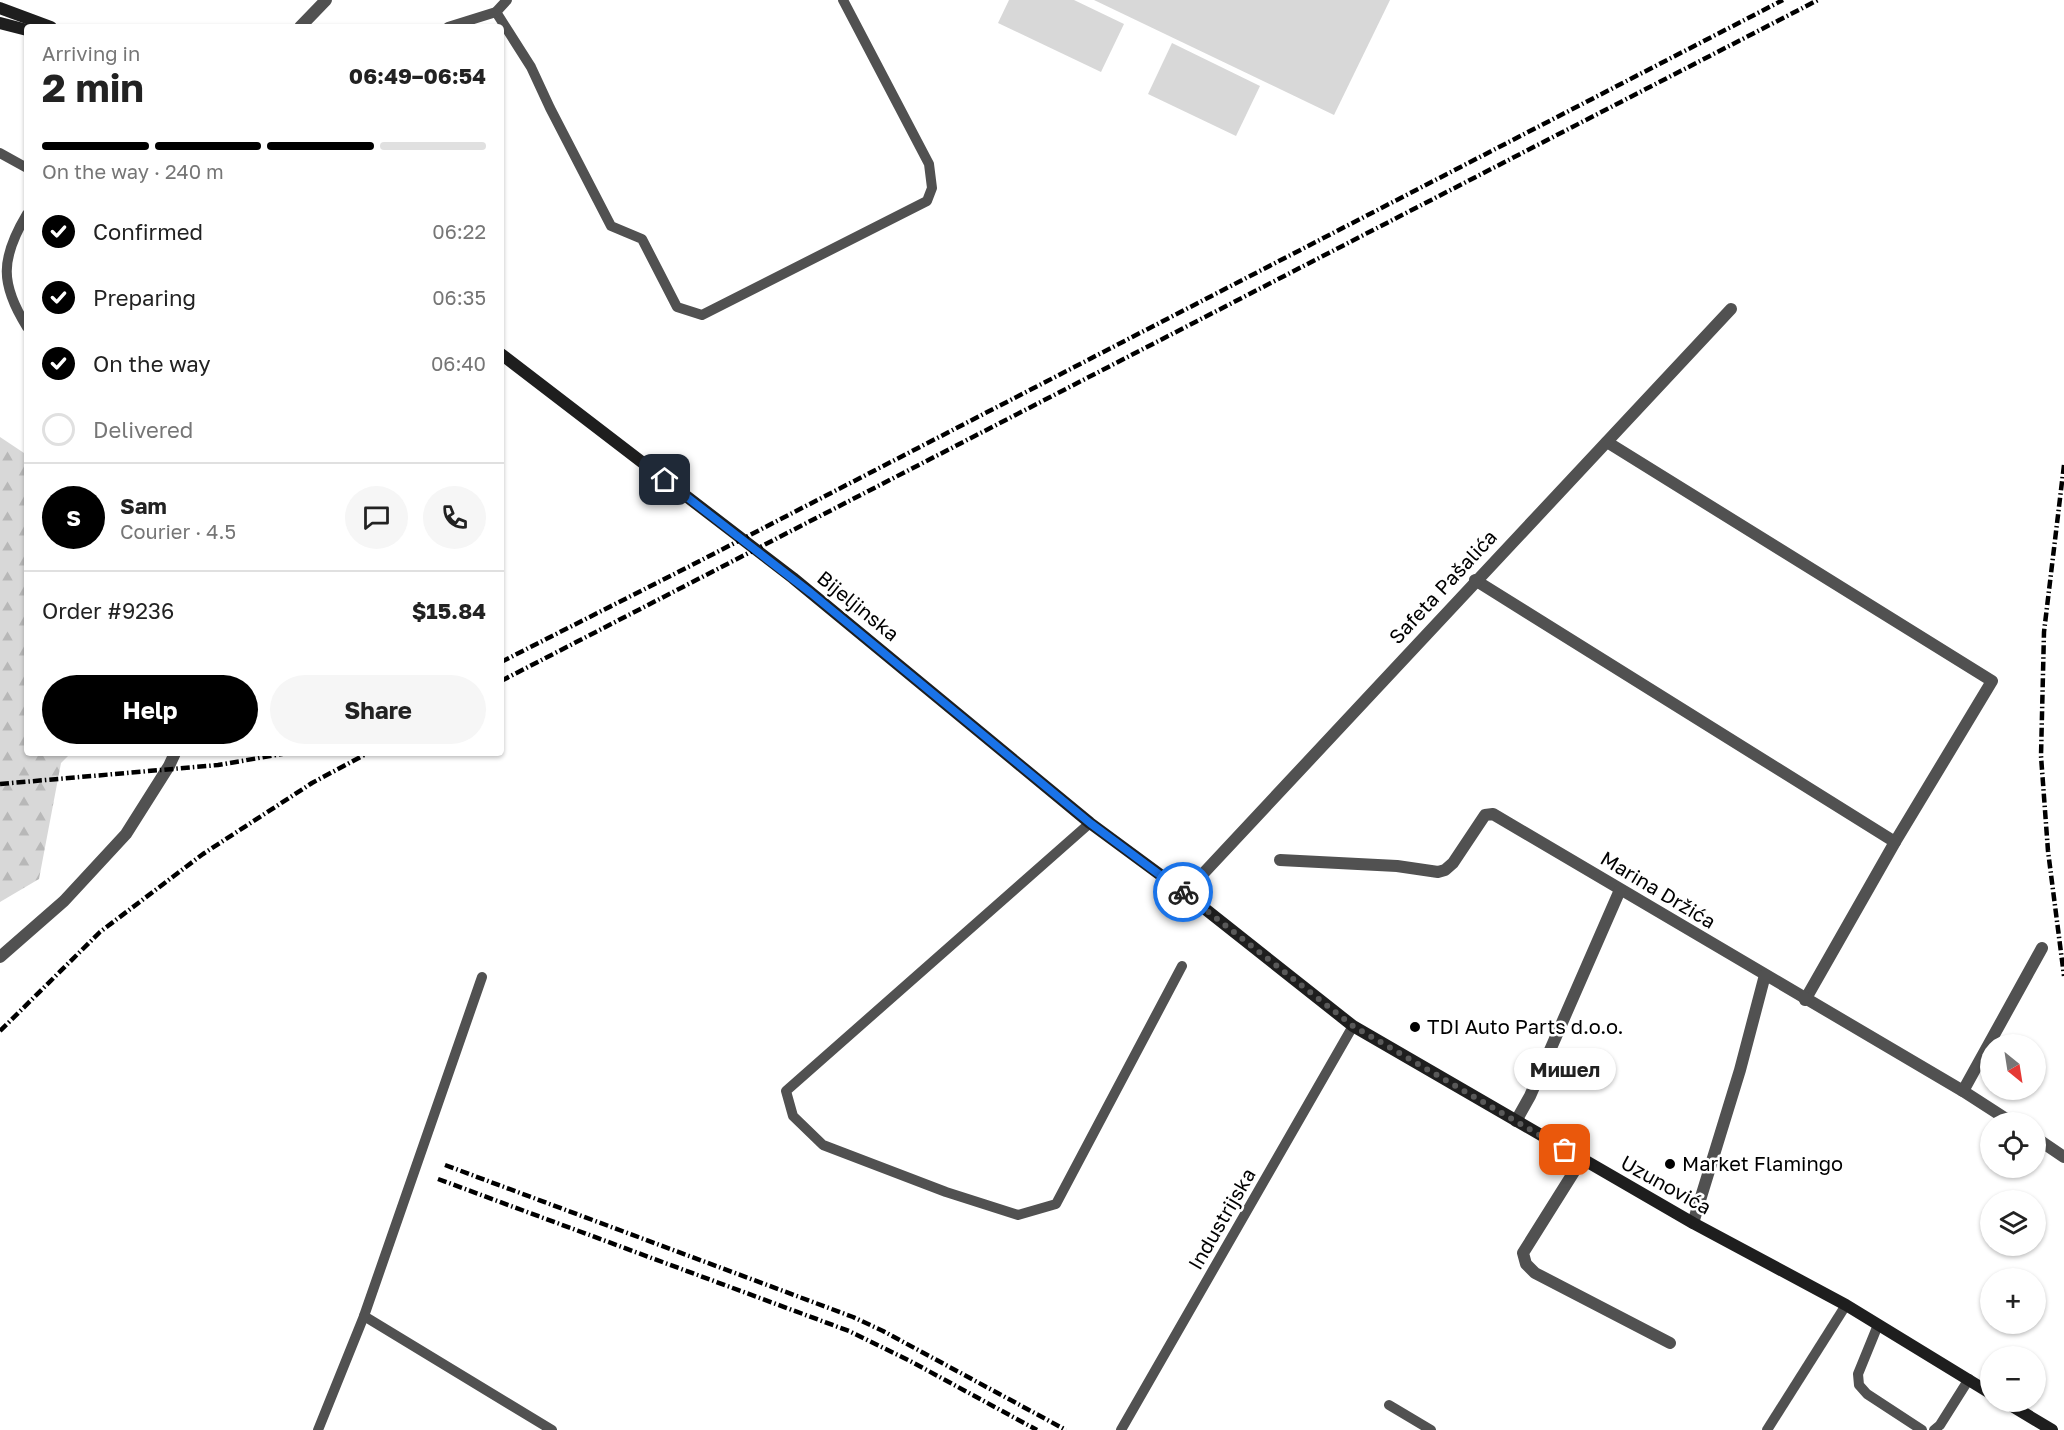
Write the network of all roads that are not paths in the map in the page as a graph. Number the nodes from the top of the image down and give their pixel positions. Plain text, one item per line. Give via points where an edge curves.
1 (326, 0) edge
2 (507, 0) edge
3 (843, 0) edge
4 (0, 8) edge
5 (496, 12) junction
6 (0, 23) edge
7 (43, 24) edge
8 (303, 24) edge
9 (458, 24) edge
10 (504, 24) edge
11 (504, 25) edge
12 (24, 29) edge
13 (0, 153) edge
14 (24, 166) edge
15 (24, 219) edge
16 (1731, 309) dead end
17 (24, 324) edge
18 (504, 356) edge
19 (1607, 442) junction
20 (1475, 580) junction
21 (174, 756) edge
22 (1090, 823) junction
23 (1895, 842) junction
24 (1280, 860) dead end
25 (1620, 890) junction
26 (1185, 893) junction
27 (2042, 948) dead end
28 (0, 957) edge
29 (1182, 966) dead end
30 (1765, 975) junction
31 (482, 977) dead end
32 (1805, 1000) junction
33 (1353, 1026) junction
34 (1964, 1091) junction
35 (1996, 1112) edge
36 (1516, 1121) junction
37 (2046, 1145) edge
38 (2064, 1157) edge
39 (1582, 1159) junction
40 (1693, 1223) junction
41 (1846, 1305) junction
42 (364, 1316) junction
43 (1878, 1325) junction
44 (1670, 1343) dead end
45 (1968, 1379) junction
46 (1980, 1387) edge
47 (1389, 1405) dead end
48 (2022, 1412) edge
49 (318, 1430) edge
50 (552, 1430) edge
51 (1121, 1430) edge
52 (1431, 1430) edge
53 (1767, 1430) edge
54 (1922, 1430) edge
55 (1935, 1430) edge
56 (2052, 1430) edge

1 - 8 street
2 - 5 lane
3 - 11 lane via 929,164 932,188 927,201 702,315 677,307 642,239 611,226 531,67
4 - 7 main road
5 - 9 lane
5 - 10 lane
6 - 12 main road
13 - 14 lane
15 - 17 lane via 9,243 1,281 5,297
16 - 19 street, Safeta Pašalića
18 - 22 main road, Bijeljinska via 793,579
19 - 20 street, Safeta Pašalića
19 - 23 street via 1992,681
20 - 23 street
20 - 26 street, Safeta Pašalića
21 - 28 street via 126,834 64,901
22 - 26 main road, Bijeljinska
22 - 29 lane via 786,1091 793,1116 823,1145 977,1202 1018,1215 1056,1204
23 - 32 street
24 - 25 street, Marina Držića via 1438,872 1453,863 1485,815 1493,814
25 - 30 street, Marina Držića
25 - 36 street
26 - 33 main road, Uzunovića
27 - 34 street
30 - 32 street, Marina Držića
30 - 40 street
31 - 42 lane
32 - 34 street, Marina Držića
33 - 36 main road, Uzunovića
33 - 51 lane, Industrijska
34 - 35 street, Marina Držića
36 - 39 main road, Uzunovića
37 - 38 street
39 - 40 main road, Uzunovića
39 - 44 street via 1523,1253 1526,1264 1535,1273
40 - 41 main road, Uzunovića
41 - 43 main road, Uzunovića
41 - 53 lane
42 - 49 lane
42 - 50 lane
43 - 45 main road, Uzunovića
43 - 54 lane via 1858,1374 1859,1385
45 - 46 main road, Uzunovića
45 - 55 lane
47 - 52 lane
48 - 56 main road

